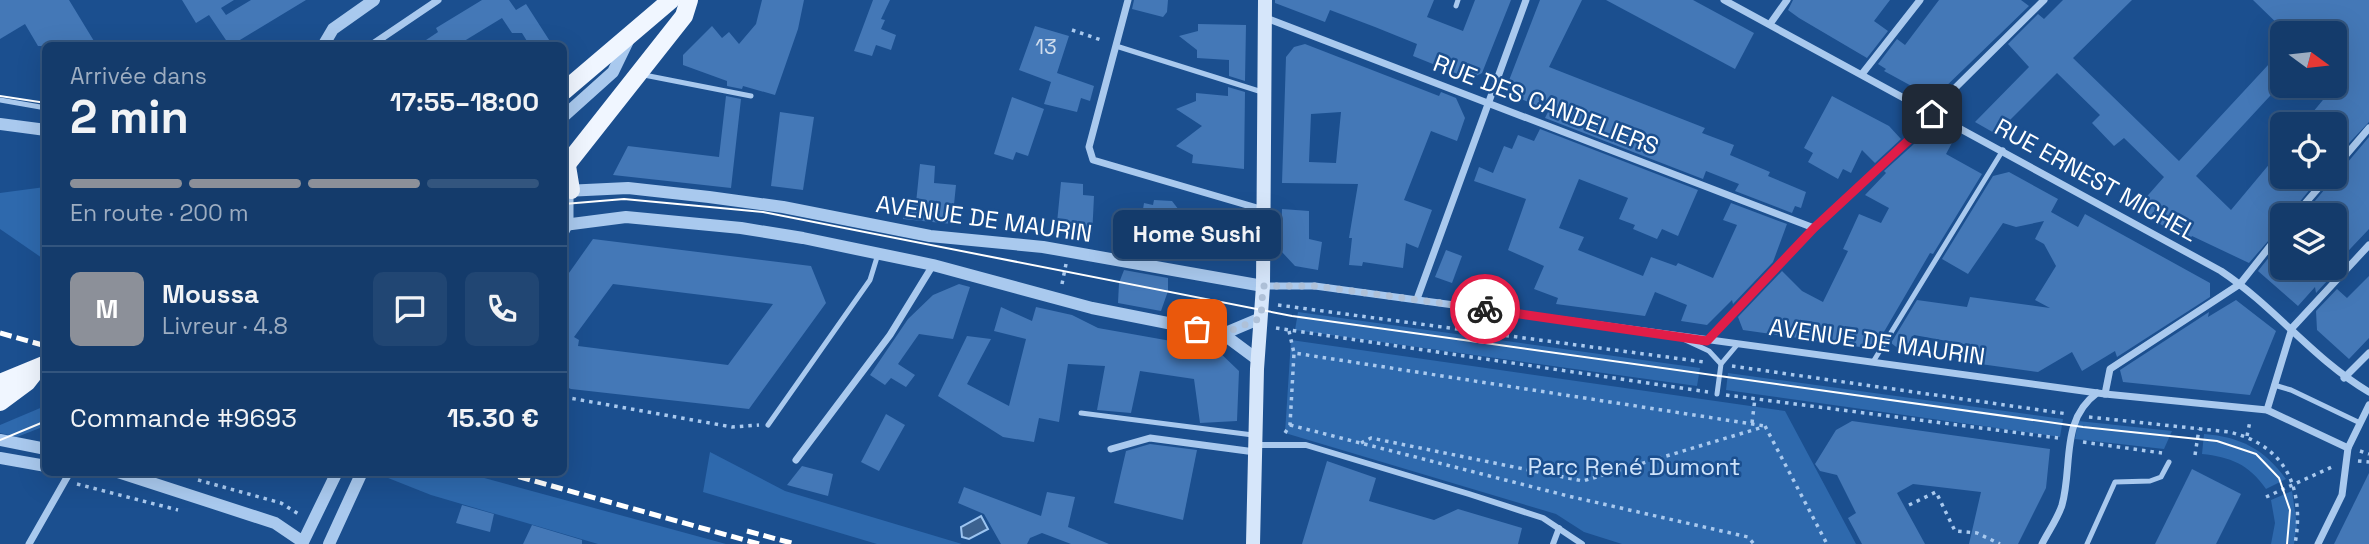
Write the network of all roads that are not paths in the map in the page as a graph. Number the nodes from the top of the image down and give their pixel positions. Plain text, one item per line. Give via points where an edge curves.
1 (374, 0) edge
2 (438, 0) edge
3 (671, 0) edge
4 (689, 0) edge
5 (1128, 0) edge
6 (1265, 0) edge
7 (1526, 0) edge
8 (1724, 0) edge
9 (1787, 0) edge
10 (1920, 0) edge
11 (2044, 0) edge
12 (657, 7) edge
13 (1265, 17) junction
14 (1770, 24) junction
15 (630, 35) junction
16 (325, 42) edge
17 (376, 42) edge
18 (1116, 46) junction
19 (638, 73) junction
20 (1862, 74) junction
21 (567, 85) edge
22 (1265, 93) junction
23 (751, 96) dead end
24 (0, 100) edge
25 (1488, 103) junction
26 (42, 107) edge
27 (567, 113) edge
28 (1932, 114) junction
29 (0, 124) edge
30 (2369, 128) edge
31 (42, 129) edge
32 (2003, 150) junction
33 (2347, 154) edge
34 (567, 164) edge
35 (2318, 189) edge
36 (567, 191) edge
37 (2305, 203) edge
38 (1264, 211) junction
39 (567, 224) edge
40 (1814, 228) junction
41 (2270, 245) edge
42 (2369, 245) edge
43 (878, 254) junction
44 (933, 265) junction
45 (2240, 284) junction
46 (1263, 286) junction
47 (1418, 299) junction
48 (1261, 321) junction
49 (2292, 328) junction
50 (1223, 334) junction
51 (1678, 336) junction
52 (1707, 341) junction
53 (1737, 345) junction
54 (2369, 353) edge
55 (1258, 360) junction
56 (1873, 362) junction
57 (1721, 364) junction
58 (41, 367) edge
59 (2344, 377) junction
60 (0, 383) edge
61 (2274, 385) junction
62 (2369, 392) edge
63 (2101, 393) junction
64 (1717, 394) road end
65 (0, 402) edge
66 (2369, 404) edge
67 (2267, 410) junction
68 (1081, 413) dead end
69 (2358, 422) junction
70 (768, 425) road end
71 (0, 440) edge
72 (1256, 444) junction
73 (42, 448) edge
74 (2348, 448) junction
75 (1111, 449) dead end
76 (0, 458) edge
77 (796, 460) dead end
78 (2169, 463) dead end
79 (42, 465) edge
80 (68, 476) edge
81 (130, 476) edge
82 (335, 476) edge
83 (360, 476) edge
84 (1559, 528) junction
85 (304, 543) edge
86 (29, 544) edge
87 (329, 544) edge
88 (1253, 544) edge
89 (1553, 544) edge
90 (1582, 544) edge
91 (2042, 544) edge
92 (2087, 544) edge
93 (2318, 544) edge

1 - 16 street via 333,29
2 - 17 street
3 - 12 main road
4 - 19 main road via 684,16
5 - 18 street
6 - 13 main road
7 - 25 street
8 - 14 street, RUE ERNEST MICHEL
9 - 14 street
10 - 20 street
11 - 28 street
12 - 15 main road
13 - 22 main road
13 - 25 street, RUE DES CANDELIERS
14 - 20 street, RUE ERNEST MICHEL
15 - 21 main road
15 - 27 street via 613,72
18 - 22 lane
18 - 38 street via 1089,147 1093,160
19 - 23 lane
19 - 34 main road
20 - 28 street, RUE ERNEST MICHEL
22 - 38 main road
24 - 26 lane
25 - 40 street, RUE DES CANDELIERS
25 - 47 street
28 - 32 street, RUE ERNEST MICHEL
28 - 40 street
29 - 31 street
30 - 33 street
32 - 45 street, RUE ERNEST MICHEL
32 - 56 lane
35 - 37 street
36 - 39 lane
36 - 46 street, AVENUE DE MAURIN via 628,188 783,207 930,236 1069,252
38 - 46 main road
39 - 43 street, AVENUE DE MAURIN via 617,217 741,228
40 - 52 street
41 - 45 street
42 - 49 street
43 - 44 street, AVENUE DE MAURIN
43 - 70 lane via 870,280
44 - 50 street, AVENUE DE MAURIN via 1059,299
44 - 77 street via 890,335
45 - 49 street, RUE ERNEST MICHEL
45 - 63 street via 2110,369
46 - 47 street, AVENUE DE MAURIN via 1315,286
46 - 48 main road
47 - 51 street, AVENUE DE MAURIN
48 - 50 street
48 - 55 main road
49 - 59 street, RUE ERNEST MICHEL
49 - 61 street
50 - 55 street, AVENUE DE MAURIN
51 - 52 street, AVENUE DE MAURIN
51 - 57 lane via 1709,351
52 - 53 street, AVENUE DE MAURIN
53 - 56 street, AVENUE DE MAURIN
53 - 57 lane
54 - 59 street
55 - 72 main road
56 - 63 street, AVENUE DE MAURIN
57 - 64 lane
58 - 60 main road
58 - 65 main road
59 - 62 street, RUE ERNEST MICHEL
61 - 67 street
61 - 69 lane
63 - 67 street, AVENUE DE MAURIN
63 - 91 street via 2080,408 2070,440 2062,505
66 - 69 street
67 - 74 street, AVENUE DE MAURIN
68 - 72 lane
69 - 74 street
71 - 73 street
72 - 75 street via 1150,438
72 - 84 street via 1306,445 1543,518
72 - 88 main road
74 - 93 street via 2342,495
76 - 79 street
78 - 92 lane via 2161,477 2150,481 2115,482
80 - 86 street
81 - 85 street via 275,523
82 - 85 street
83 - 87 street
84 - 89 street
84 - 90 street

